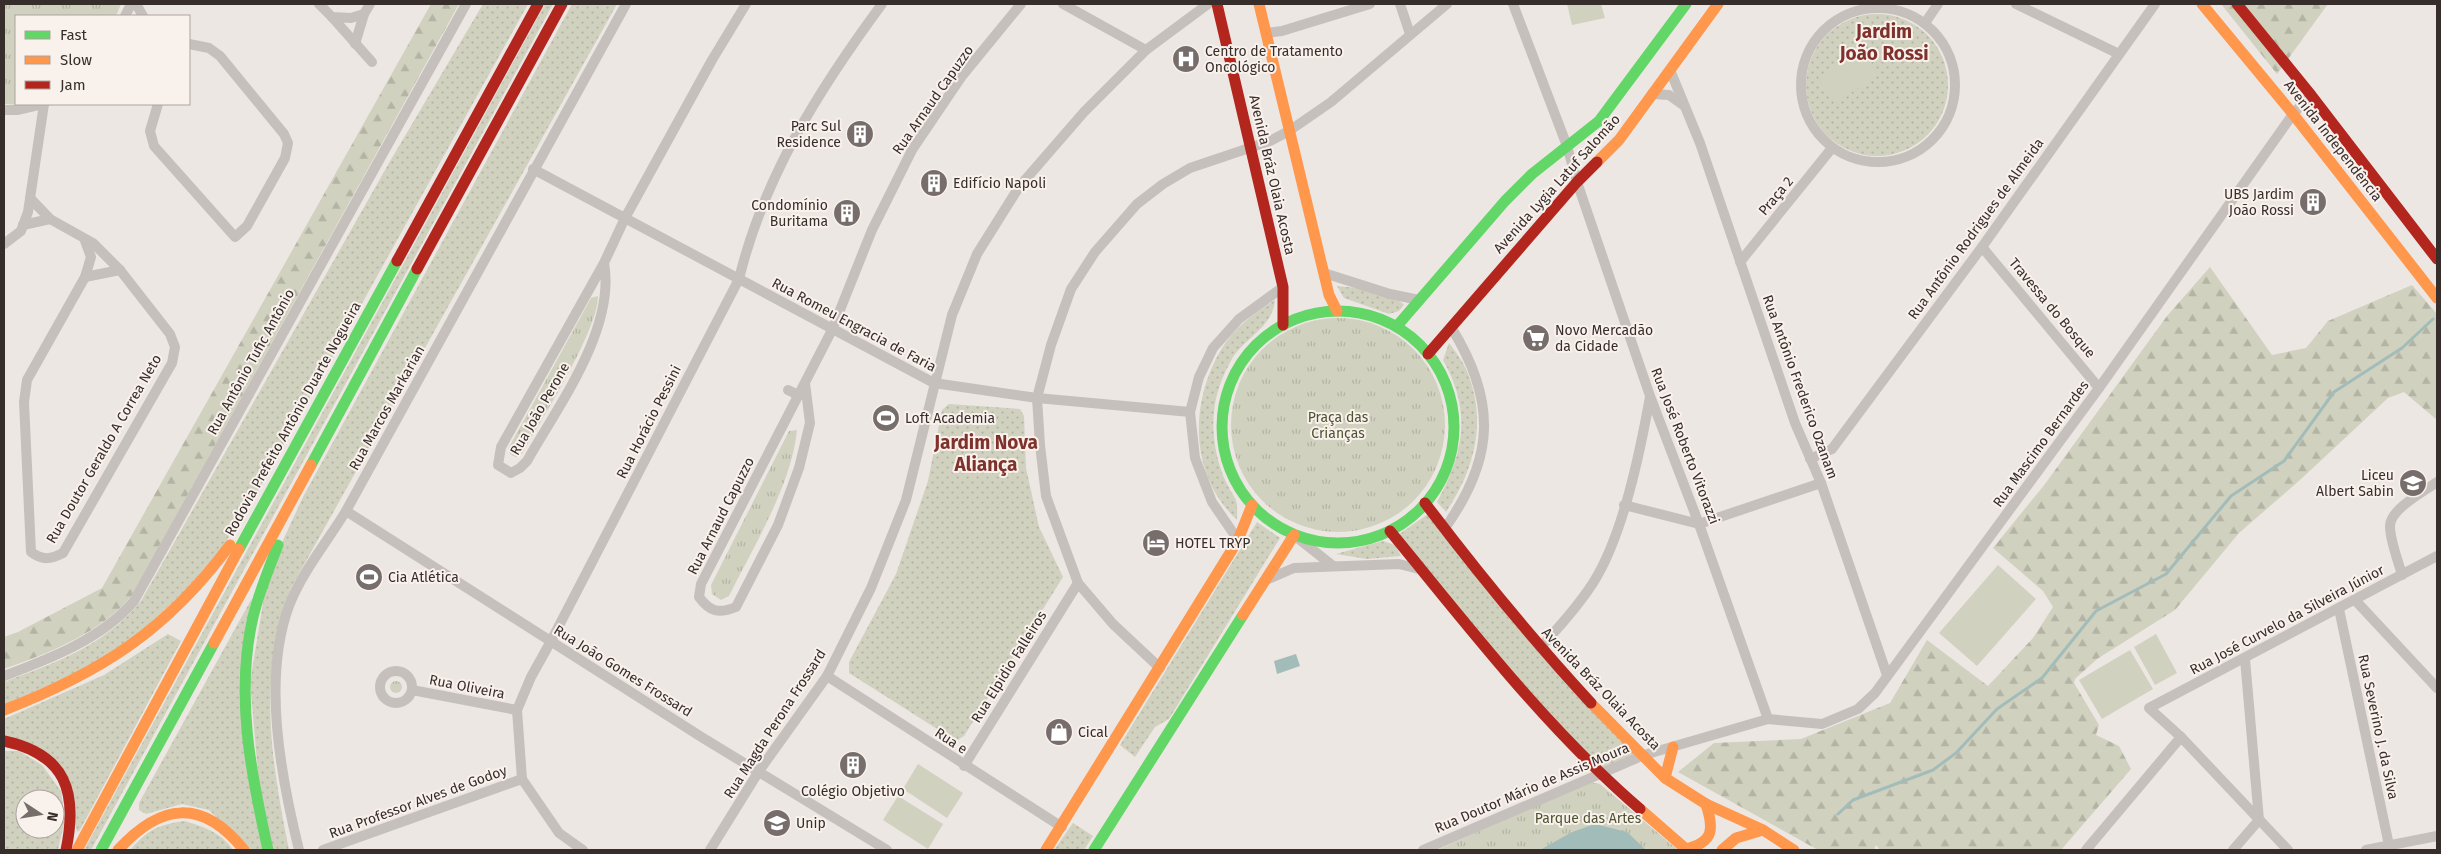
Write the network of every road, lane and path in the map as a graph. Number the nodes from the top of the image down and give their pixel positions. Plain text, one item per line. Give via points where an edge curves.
1 (136, 4) edge
2 (320, 4) edge
3 (370, 4) edge
4 (466, 4) edge
5 (538, 4) edge
6 (562, 4) edge
7 (626, 4) edge
8 (746, 4) edge
9 (882, 4) edge
10 (1021, 4) edge
11 (1063, 4) edge
12 (1208, 4) edge
13 (1217, 4) edge
14 (1259, 4) edge
15 (1370, 4) edge
16 (1400, 4) edge
17 (1447, 4) edge
18 (1513, 4) edge
19 (1686, 4) edge
20 (1718, 4) edge
21 (1728, 4) edge
22 (1938, 4) edge
23 (2016, 4) edge
24 (2155, 4) edge
25 (2202, 4) edge
26 (2237, 4) edge
27 (364, 14) junction
28 (142, 15) edge
29 (332, 17) junction
30 (1925, 23) junction
31 (1266, 33) junction
32 (1410, 34) junction
33 (190, 44) edge
34 (355, 44) junction
35 (1146, 50) junction
36 (2119, 54) junction
37 (1680, 55) junction
38 (372, 62) dead end
39 (1670, 70) junction
40 (1652, 94) junction
41 (2311, 95) junction
42 (40, 105) edge
43 (44, 105) edge
44 (158, 105) edge
45 (1687, 109) junction
46 (4, 110) edge
47 (2293, 114) junction
48 (1288, 131) junction
49 (1567, 146) junction
50 (1249, 147) junction
51 (1832, 148) junction
52 (533, 169) junction
53 (1577, 182) junction
54 (30, 198) junction
55 (625, 218) junction
56 (50, 219) junction
57 (23, 225) junction
58 (84, 238) junction
59 (4, 244) edge
60 (1982, 247) junction
61 (2437, 259) edge
62 (1740, 262) junction
63 (604, 263) junction
64 (120, 270) junction
65 (1324, 273) junction
66 (85, 277) junction
67 (739, 279) junction
68 (1283, 287) junction
69 (2437, 298) edge
70 (1419, 300) junction
71 (1337, 310) junction
72 (1283, 325) junction
73 (1397, 326) junction
74 (1451, 327) junction
75 (832, 330) junction
76 (1428, 354) junction
77 (805, 383) junction
78 (934, 383) junction
79 (2100, 388) junction
80 (788, 390) dead end
81 (798, 395) junction
82 (1650, 396) junction
83 (1037, 398) junction
84 (1190, 412) junction
85 (292, 451) junction
86 (317, 454) junction
87 (1810, 459) junction
88 (2437, 482) edge
89 (1821, 483) junction
90 (1425, 503) junction
91 (1252, 505) junction
92 (1624, 505) junction
93 (346, 511) junction
94 (1700, 524) junction
95 (1445, 528) junction
96 (1390, 531) junction
97 (1294, 535) junction
98 (1238, 540) junction
99 (2437, 556) edge
100 (1333, 566) junction
101 (1419, 568) junction
102 (2402, 575) junction
103 (1266, 580) junction
104 (1078, 582) junction
105 (2355, 600) junction
106 (2339, 609) junction
107 (551, 641) junction
108 (1540, 648) junction
109 (2245, 659) junction
110 (1160, 668) junction
111 (4, 676) edge
112 (827, 676) junction
113 (1887, 676) junction
114 (2437, 688) edge
115 (412, 690) dead end
116 (4, 710) edge
117 (517, 710) junction
118 (1768, 719) junction
119 (2181, 737) junction
120 (4, 742) edge
121 (1673, 747) junction
122 (1644, 755) junction
123 (964, 766) junction
124 (759, 771) junction
125 (1598, 773) junction
126 (1665, 778) junction
127 (522, 779) junction
128 (1706, 804) junction
129 (2259, 820) junction
130 (1062, 827) junction
131 (1763, 830) junction
132 (2437, 836) edge
133 (569, 847) edge
134 (2389, 848) edge
135 (66, 850) edge
136 (77, 850) edge
137 (101, 850) edge
138 (118, 850) edge
139 (244, 850) edge
140 (268, 850) edge
141 (300, 850) edge
142 (323, 850) edge
143 (584, 850) edge
144 (710, 850) edge
145 (887, 850) edge
146 (1046, 850) edge
147 (1094, 850) edge
148 (1423, 850) edge
149 (1687, 850) edge
150 (1722, 850) edge
151 (1794, 850) edge
152 (2086, 850) edge
153 (2232, 850) edge
154 (2288, 850) edge
155 (2366, 850) edge

1 - 28 street
2 - 29 street
3 - 27 street
4 - 111 street, Rua Antônio Tufic Antônio via 134,600 116,619 94,634 62,652
5 - 85 main road, Rodovia Prefeito Antônio Duarte Nogueira
6 - 86 main road
7 - 52 street, Rua Marcos Markarian
8 - 55 street, Rua João Perone
9 - 67 street, Rua Horácio Pessini via 799,127 762,206 748,242
10 - 75 street, Rua Arnaud Capuzzo via 962,76 912,150 872,230
11 - 35 street
12 - 35 street, Rua Magda Perona Frossard
13 - 50 main road, Avenida Bráz Olaia Acosta
14 - 31 main road, Avenida Bráz Olaia Acosta
15 - 31 street
16 - 32 street
17 - 32 street
18 - 49 street, Rua José Roberto Vitorazzi
19 - 49 main road, Avenida Lygia Latuf Salomão via 1607,113
20 - 37 main road, Avenida Lygia Latuf Salomão
21 - 37 main road via 1696,49
22 - 30 street
23 - 36 street
24 - 36 street, Rua Antônio Rodrigues de Almeida
25 - 47 main road, Avenida Independência
26 - 41 main road, Avenida Independência
27 - 29 street via 351,18
27 - 34 street
29 - 34 street
30 - 51 street via 1942,40 1952,62 1956,86 1951,110 1940,132 1923,149 1901,159 1877,163 1854,159
30 - 51 street via 1906,12 1862,9 1841,17 1824,30 1805,62 1801,91 1806,113 1816,132
31 - 48 main road, Avenida Bráz Olaia Acosta
32 - 48 street via 1331,102
33 - 44 street via 209,48 220,56 288,143 285,158 247,226 235,236 154,146 150,131
34 - 38 street
35 - 78 street, Rua Magda Perona Frossard via 1084,112 1014,196 977,254 952,315
36 - 60 street, Rua Antônio Rodrigues de Almeida
37 - 39 main road, Avenida Lygia Latuf Salomão
39 - 40 main road, Avenida Lygia Latuf Salomão
39 - 45 street, Rua Antônio Frederico Ozanam
40 - 45 street via 1669,95
40 - 53 main road, Avenida Lygia Latuf Salomão via 1619,140
41 - 47 street, Rua Mascimo Bernardes
41 - 61 main road, Avenida Independência
42 - 46 street
43 - 54 street
45 - 62 street, Rua Antônio Frederico Ozanam
47 - 69 main road, Avenida Independência
47 - 79 street, Rua Mascimo Bernardes
48 - 50 street
48 - 65 main road, Avenida Bráz Olaia Acosta
49 - 53 street, Rua José Roberto Vitorazzi
49 - 70 main road, Avenida Lygia Latuf Salomão via 1505,200
50 - 68 main road, Avenida Bráz Olaia Acosta
50 - 83 street via 1190,168 1163,184 1138,204 1095,252 1071,288
51 - 62 street, Praça 2
52 - 55 street, Rua Romeu Engracia de Faria
52 - 93 street, Rua Marcos Markarian
53 - 74 main road, Avenida Lygia Latuf Salomão
53 - 82 street, Rua José Roberto Vitorazzi
54 - 56 street
54 - 57 street
55 - 63 street, Rua João Perone
55 - 67 street, Rua Romeu Engracia de Faria
56 - 57 street
56 - 58 street
57 - 59 street via 21,231
58 - 64 street
58 - 66 street via 91,257
60 - 79 street, Travessa do Bosque
60 - 87 street, Rua Antônio Rodrigues de Almeida via 1832,449
62 - 87 street, Rua Antônio Frederico Ozanam
63 - 63 street, Rua João Perone via 501,447 498,465 503,470 511,473 527,461 584,359 599,325 605,300 607,276
64 - 66 street
64 - 66 street, Rua Doutor Geraldo A Correa Neto via 170,334 175,347 172,363 64,553 53,559 39,558 31,552 24,402 28,380
65 - 70 street
65 - 71 main road, Avenida Bráz Olaia Acosta via 1329,295
67 - 75 street, Rua Romeu Engracia de Faria
67 - 107 street, Rua Horácio Pessini
68 - 72 main road, Avenida Bráz Olaia Acosta
68 - 84 street via 1239,319 1213,348 1199,377
70 - 73 main road, Avenida Lygia Latuf Salomão
71 - 72 main road via 1312,313
71 - 73 main road via 1358,312
72 - 91 main road via 1258,342 1239,366 1227,394 1222,424 1223,446 1232,474
73 - 76 main road
74 - 76 main road, Avenida Lygia Latuf Salomão
74 - 95 street via 1474,371 1484,410 1484,450 1473,482
75 - 77 street, Rua Arnaud Capuzzo
75 - 78 street, Rua Romeu Engracia de Faria
76 - 90 main road via 1449,395 1453,440 1439,484
77 - 81 street, Rua Arnaud Capuzzo
77 - 81 street, Rua Arnaud Capuzzo via 810,423 799,468 778,525 736,607 715,612 699,597 701,584
78 - 83 street, Rua Romeu Engracia de Faria
78 - 112 street, Rua Magda Perona Frossard via 906,500 871,588
79 - 113 street, Rua Mascimo Bernardes
80 - 81 street
82 - 92 street via 1642,442
82 - 94 street, Rua José Roberto Vitorazzi
83 - 84 street, Rua Romeu Engracia de Faria
83 - 104 street via 1046,496
84 - 98 street via 1195,458 1212,502
85 - 116 main road via 211,574 169,617 97,670
85 - 136 main road, Rodovia Prefeito Antônio Duarte Nogueira
86 - 137 main road
86 - 140 main road via 268,570 248,649 246,714 249,749
87 - 89 street, Rua Antônio Frederico Ozanam
88 - 102 street via 2392,516 2390,526
89 - 94 street
89 - 113 street, Rua Antônio Frederico Ozanam
90 - 95 main road, Avenida Bráz Olaia Acosta
90 - 96 main road
91 - 97 main road via 1271,523
91 - 98 main road
92 - 94 street
92 - 108 street via 1611,546 1594,582
93 - 107 street, Rua João Gomes Frossard
93 - 141 street, Rua Marcos Markarian via 300,583 281,635 278,738 288,805
94 - 118 street, Rua José Roberto Vitorazzi
95 - 108 main road, Avenida Bráz Olaia Acosta
96 - 97 main road via 1342,544
96 - 101 main road
97 - 100 street
97 - 103 main road
98 - 110 main road
99 - 102 street, Rua José Curvelo da Silveira Júnior
100 - 101 street via 1399,564
100 - 103 street via 1294,568
101 - 125 main road
102 - 105 street, Rua José Curvelo da Silveira Júnior
103 - 147 main road
104 - 110 street via 1113,624
104 - 123 street, Rua Elpidio Falleiros
105 - 106 street, Rua José Curvelo da Silveira Júnior
105 - 114 street
106 - 109 street, Rua José Curvelo da Silveira Júnior
106 - 134 street, Rua Severino J. da Silva
107 - 117 street, Rua Horácio Pessini
107 - 124 street, Rua João Gomes Frossard
108 - 122 main road, Avenida Bráz Olaia Acosta
109 - 119 street, Rua José Curvelo da Silveira Júnior via 2149,708
109 - 129 street
110 - 130 main road
112 - 123 street, Rua e
112 - 124 street, Rua Magda Perona Frossard
113 - 118 street, Rua Mascimo Bernardes via 1858,709 1822,724
115 - 117 street, Rua Oliveira
117 - 127 street, Rua Horácio Pessini
118 - 121 street, Rua Doutor Mário de Assis Moura
119 - 129 street
119 - 152 street
120 - 135 main road via 24,745 37,752 51,762 61,776 72,809
121 - 122 street, Rua Doutor Mário de Assis Moura
121 - 126 main road
122 - 125 street, Rua Doutor Mário de Assis Moura
122 - 126 main road, Avenida Bráz Olaia Acosta
123 - 130 street, Rua e
124 - 144 street, Rua Magda Perona Frossard
124 - 145 street, Rua João Gomes Frossard
125 - 148 street, Rua Doutor Mário de Assis Moura
125 - 149 main road
126 - 128 main road, Avenida Bráz Olaia Acosta
127 - 133 street, Rua Horácio Pessini
127 - 142 street, Rua Professor Alves de Godoy
128 - 131 main road, Avenida Bráz Olaia Acosta
128 - 149 main road via 1711,817 1711,832 1702,844
129 - 153 street
129 - 154 street
130 - 146 main road
131 - 150 main road via 1736,838
131 - 151 main road, Avenida Bráz Olaia Acosta
132 - 134 street
133 - 143 street, Rua Horácio Pessini
134 - 155 street
138 - 139 main road via 146,822 180,813 202,816 219,824

